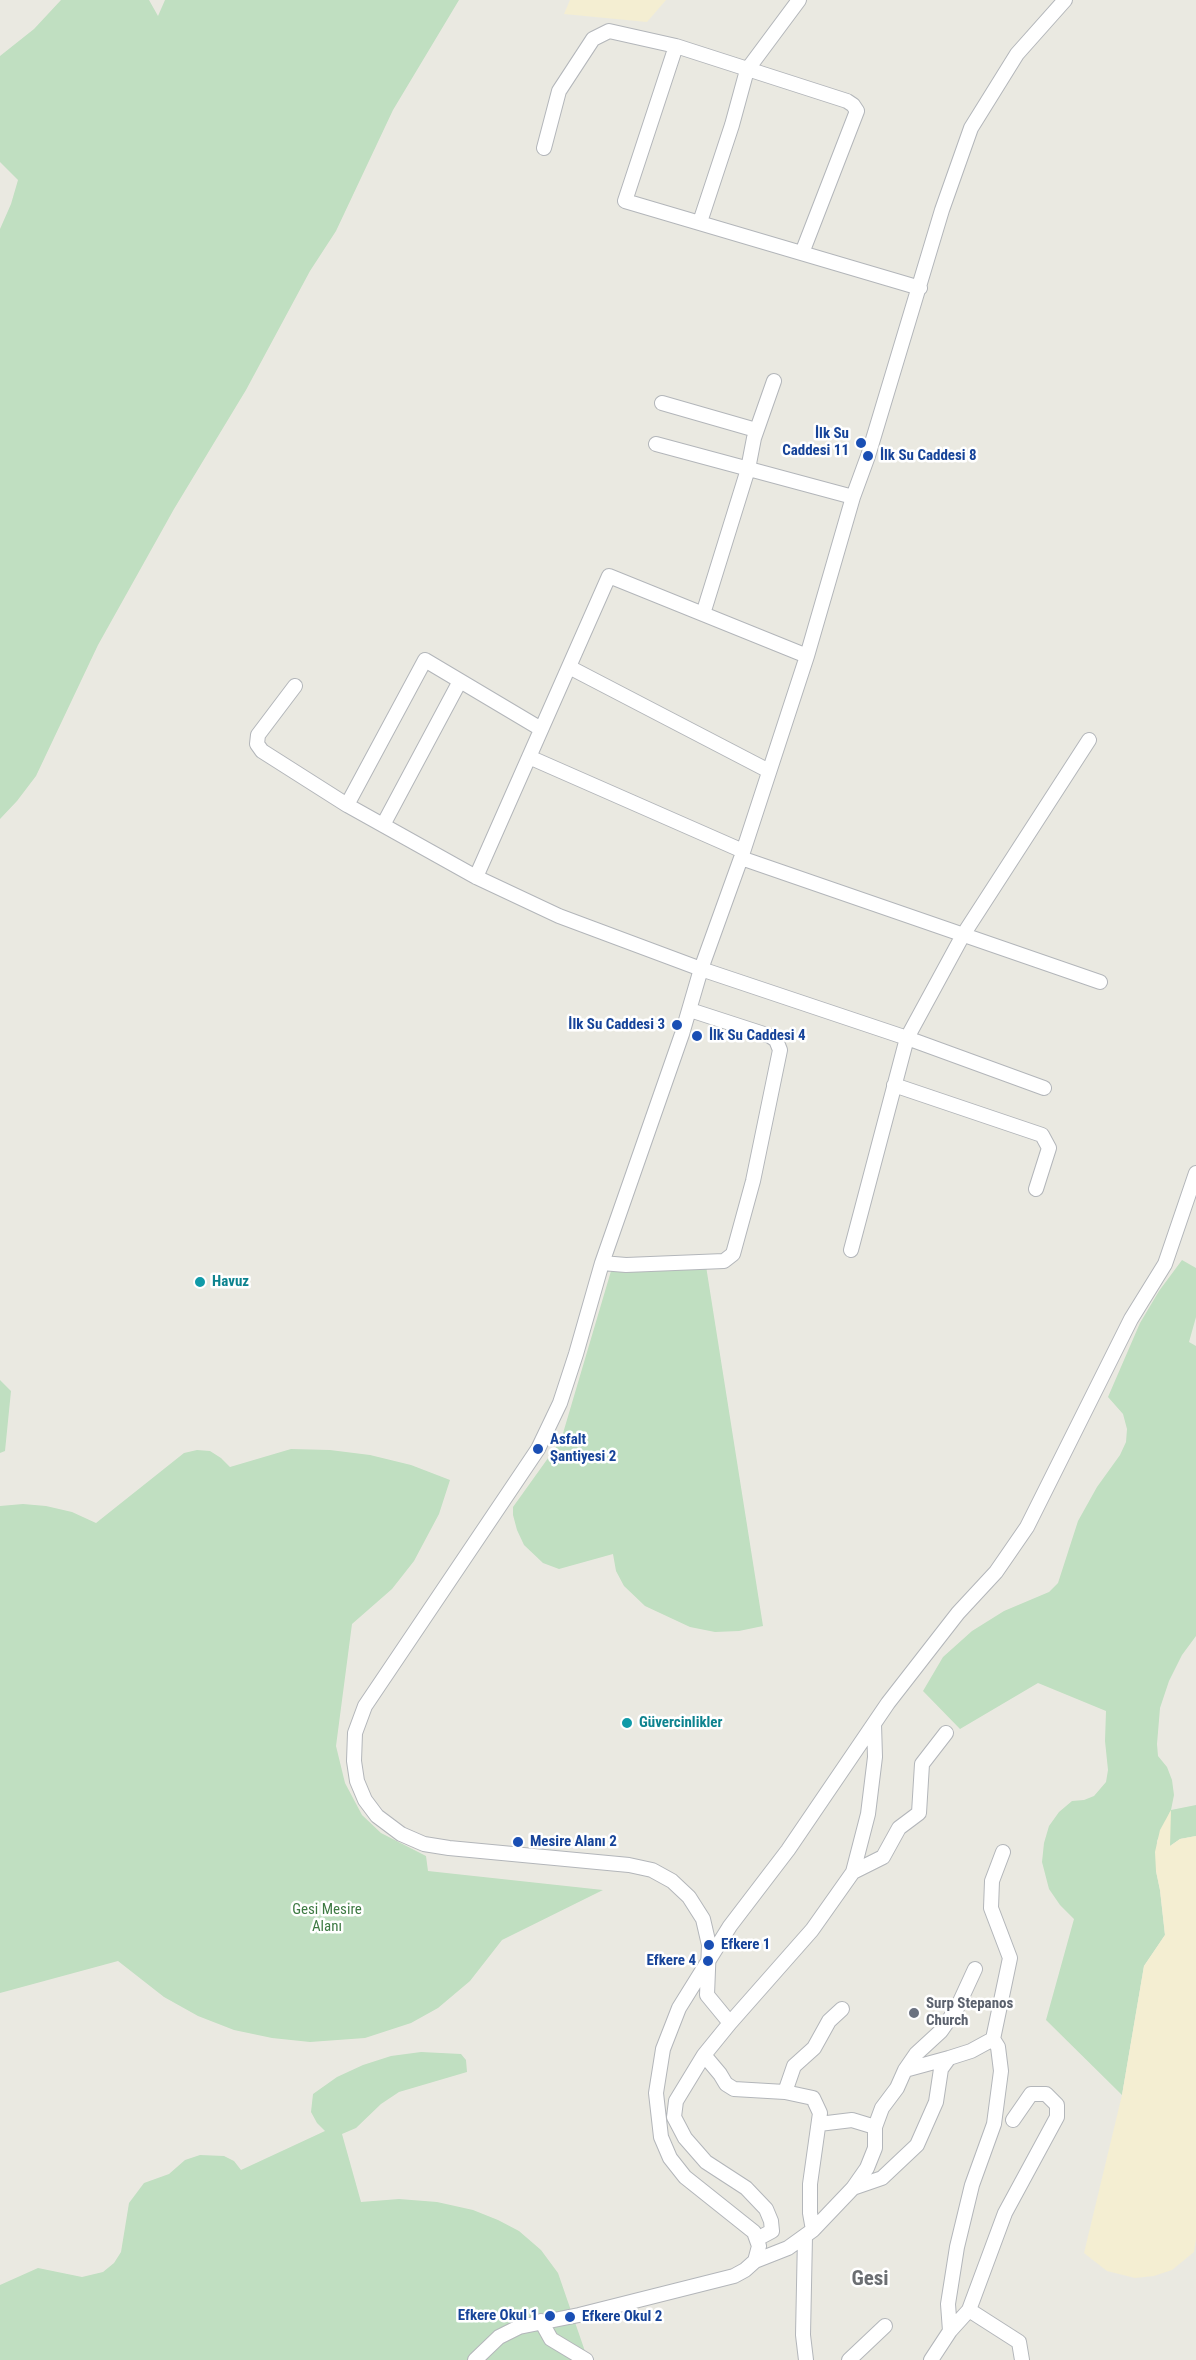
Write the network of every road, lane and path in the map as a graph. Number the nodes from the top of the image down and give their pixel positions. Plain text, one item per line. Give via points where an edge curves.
1 (799, 0) edge
2 (1065, 0) edge
3 (676, 46) junction
4 (747, 70) junction
5 (544, 148) dead end
6 (700, 222) junction
7 (802, 253) junction
8 (920, 288) junction
9 (774, 381) dead end
10 (662, 403) dead end
11 (756, 430) junction
12 (656, 444) dead end
13 (748, 469) junction
14 (853, 498) junction
15 (704, 614) junction
16 (807, 656) junction
17 (569, 667) junction
18 (460, 681) junction
19 (294, 686) dead end
20 (542, 729) junction
21 (1089, 740) dead end
22 (529, 757) junction
23 (769, 771) junction
24 (347, 805) junction
25 (383, 825) junction
26 (742, 854) junction
27 (476, 877) junction
28 (963, 936) junction
29 (700, 969) junction
30 (1100, 982) dead end
31 (690, 1010) junction
32 (907, 1038) junction
33 (894, 1085) junction
34 (1044, 1088) dead end
35 (1196, 1173) edge
36 (1036, 1189) dead end
37 (852, 1250) dead end
38 (602, 1263) junction
39 (874, 1724) junction
40 (946, 1733) dead end
41 (1003, 1852) dead end
42 (853, 1872) junction
43 (708, 1961) junction
44 (975, 1969) dead end
45 (842, 2009) dead end
46 (729, 2023) junction
47 (993, 2039) junction
48 (704, 2055) junction
49 (950, 2058) junction
50 (905, 2070) junction
51 (785, 2092) junction
52 (1013, 2120) dead end
53 (819, 2124) junction
54 (875, 2127) junction
55 (853, 2188) junction
56 (809, 2233) junction
57 (758, 2239) junction
58 (755, 2260) junction
59 (969, 2310) junction
60 (541, 2322) junction
61 (885, 2326) dead end
62 (950, 2331) junction
63 (475, 2360) edge
64 (586, 2360) edge
65 (806, 2360) edge
66 (849, 2360) edge
67 (931, 2360) edge
68 (1022, 2360) edge

1 - 4 street
2 - 8 street via 1017,54 971,128
3 - 4 street
3 - 5 street via 609,31 593,39 559,91
3 - 6 street via 625,201
4 - 6 street
4 - 7 street via 847,101 856,108
6 - 7 street
7 - 8 street
8 - 14 street
9 - 11 street
10 - 11 street
11 - 13 street
12 - 13 street
13 - 14 street
13 - 15 street
14 - 16 street
15 - 16 street
15 - 17 street via 609,576
16 - 23 street
17 - 20 street
17 - 23 street
18 - 20 street
18 - 24 street via 425,660
18 - 25 street
19 - 24 street via 258,735 259,747
20 - 22 street
21 - 28 street
22 - 26 street
22 - 27 street
23 - 26 street
24 - 25 street
25 - 27 street
26 - 28 street
26 - 29 street
27 - 29 street via 558,916
28 - 30 street
28 - 32 street
29 - 31 street
29 - 32 street
31 - 38 street
31 - 38 street via 770,1036 780,1050 734,1254 724,1261
32 - 33 street
32 - 34 street
33 - 36 street via 1042,1135 1049,1148
33 - 37 street
35 - 39 street via 1165,1264 1131,1319 1027,1527 996,1572 921,1659
38 - 43 street via 566,1383 538,1449 365,1706 355,1733 354,1761 361,1790 377,1816 400,1834 424,1844 629,1864 672,1881 689,1897 703,1919
39 - 42 street via 875,1756 868,1814
39 - 43 street
40 - 42 street via 922,1764 919,1813 899,1828 883,1857
41 - 47 street via 992,1881 991,1908 1010,1958
42 - 46 street via 812,1930
43 - 46 street via 707,1995
43 - 57 street via 679,2008 663,2049 656,2093 661,2137 684,2177 748,2226
44 - 50 street via 941,2031
45 - 51 street via 829,2021 814,2048 794,2066
46 - 48 street
47 - 49 street
47 - 62 street via 1001,2072 994,2124 972,2185 957,2247 948,2304
48 - 51 street via 734,2089
48 - 57 street via 676,2102 674,2117 685,2138 706,2162 746,2188 766,2209 772,2231
49 - 50 street
49 - 55 street via 941,2069 936,2102 917,2145 882,2178
50 - 54 street
51 - 53 street via 813,2098 820,2113
52 - 59 street via 1031,2094 1046,2094 1057,2105 1057,2117 1005,2213
53 - 54 street via 852,2121
53 - 56 street via 810,2184
54 - 55 street via 875,2148
55 - 56 street
56 - 58 street via 788,2248
56 - 65 street via 803,2300
57 - 58 street
58 - 60 street via 734,2276
59 - 62 street
59 - 68 street via 1019,2342
60 - 63 street via 499,2337
60 - 64 street via 551,2339
61 - 66 street
62 - 67 street

